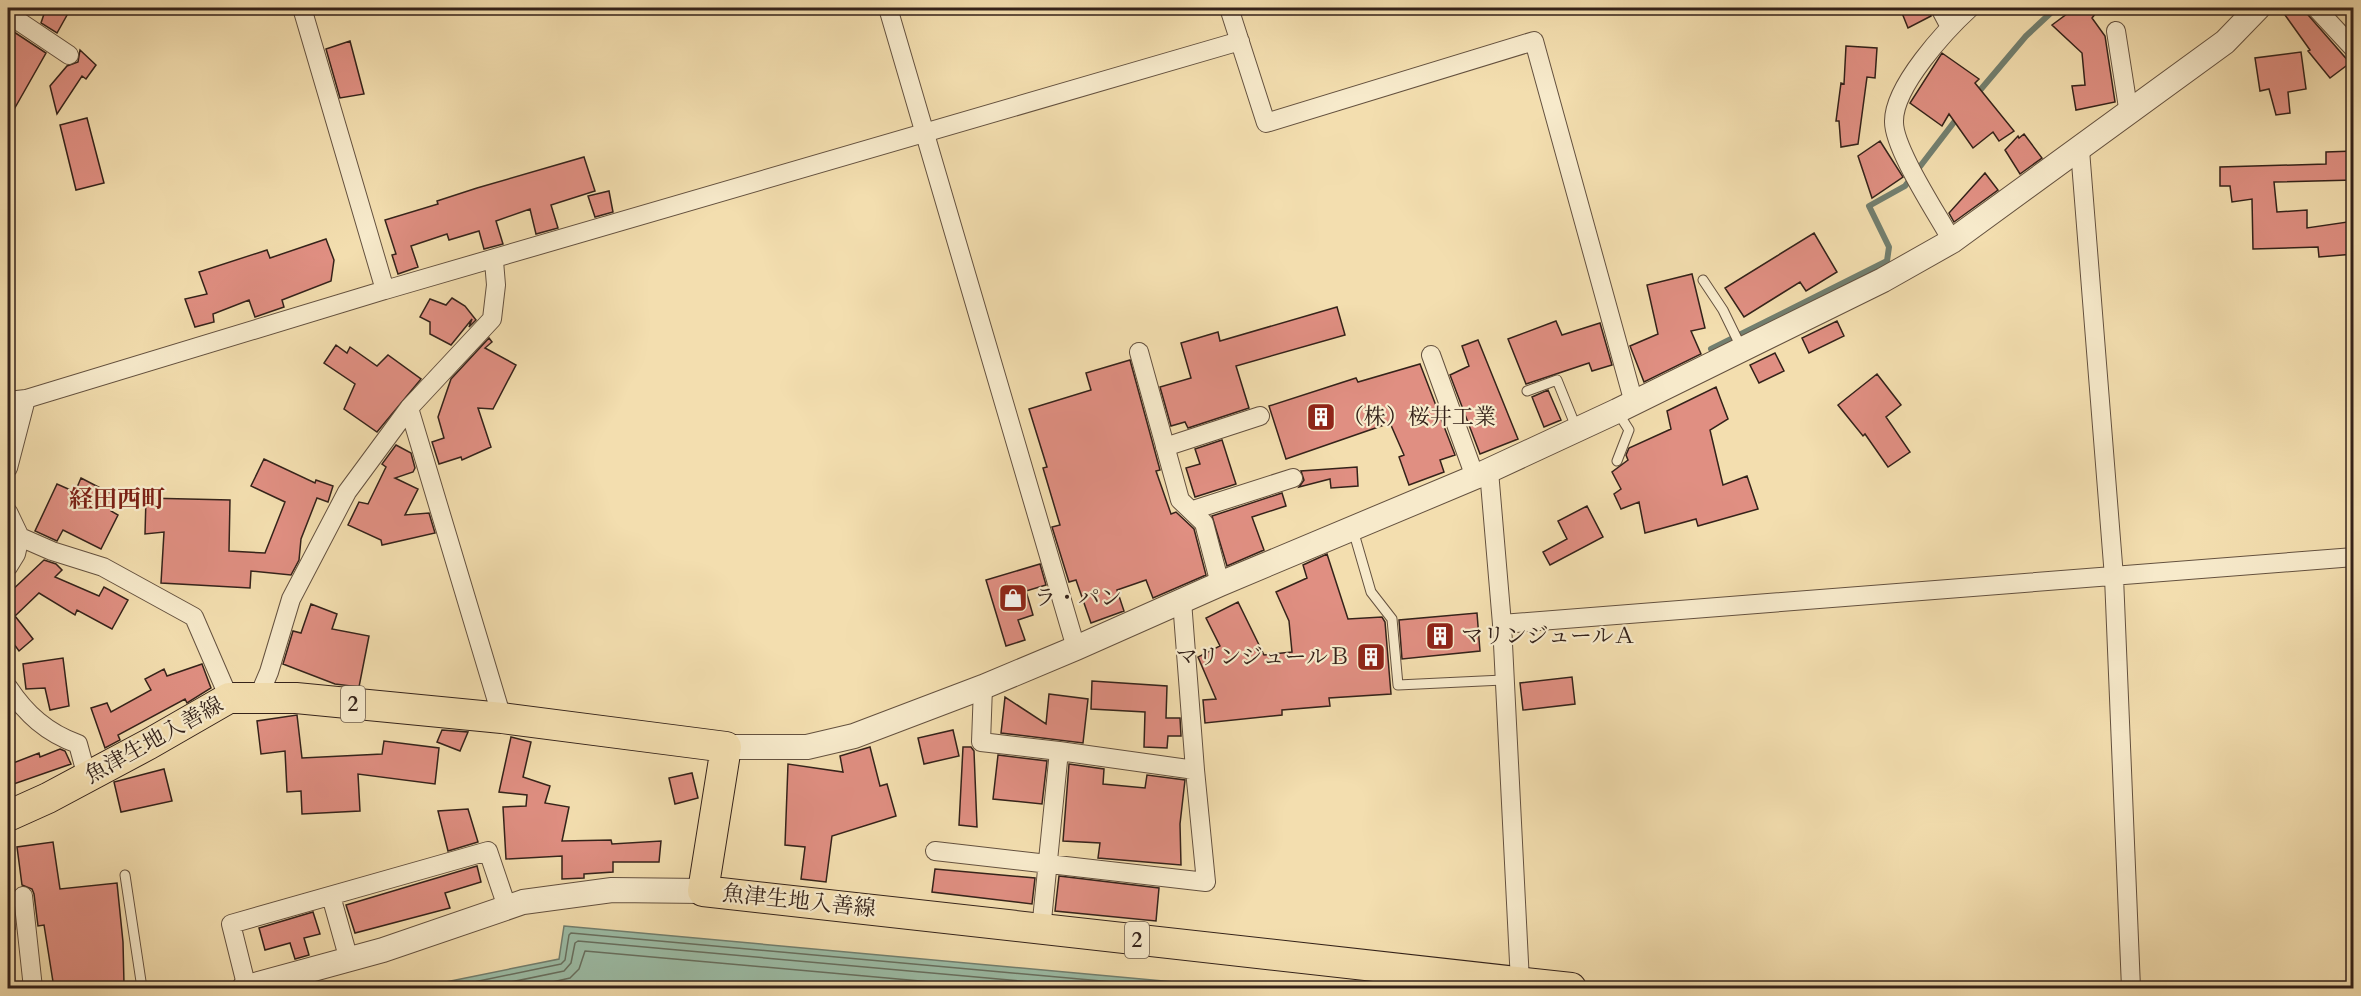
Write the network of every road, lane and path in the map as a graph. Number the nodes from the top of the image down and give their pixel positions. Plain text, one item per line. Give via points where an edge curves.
1 (302, 8) edge
2 (888, 8) edge
3 (1229, 8) edge
4 (1940, 8) edge
5 (1970, 8) edge
6 (2258, 8) edge
7 (2316, 8) edge
8 (8, 14) edge
9 (1950, 27) junction
10 (2116, 31) dead end
11 (1240, 41) junction
12 (2354, 50) edge
13 (69, 55) dead end
14 (2129, 114) junction
15 (925, 132) junction
16 (2080, 150) junction
17 (1952, 241) junction
18 (494, 261) junction
19 (1703, 280) dead end
20 (386, 290) junction
21 (1742, 350) junction
22 (1138, 352) dead end
23 (1431, 355) dead end
24 (1527, 391) dead end
25 (26, 399) junction
26 (8, 401) edge
27 (1626, 407) junction
28 (409, 408) junction
29 (1260, 416) dead end
30 (1577, 430) junction
31 (1165, 447) junction
32 (1617, 461) dead end
33 (8, 468) edge
34 (1482, 474) junction
35 (1293, 478) dead end
36 (1193, 510) junction
37 (8, 512) edge
38 (1352, 527) junction
39 (20, 537) junction
40 (2354, 558) edge
41 (8, 567) edge
42 (2114, 577) junction
43 (1220, 584) junction
44 (1182, 602) junction
45 (1502, 624) junction
46 (1076, 648) junction
47 (1503, 680) junction
48 (8, 687) edge
49 (983, 687) junction
50 (243, 698) junction
51 (502, 718) junction
52 (726, 747) junction
53 (1059, 751) junction
54 (1195, 770) junction
55 (87, 777) junction
56 (8, 816) edge
57 (935, 851) dead end
58 (1048, 864) junction
59 (125, 874) dead end
60 (703, 891) junction
61 (23, 896) dead end
62 (331, 896) junction
63 (507, 907) junction
64 (1041, 930) junction
65 (349, 960) junction
66 (1520, 982) junction
67 (33, 988) edge
68 (142, 988) edge
69 (245, 988) edge
70 (1571, 988) edge
71 (2131, 988) edge

1 - 20 street
2 - 15 street
3 - 11 street
4 - 9 street
5 - 9 street
6 - 14 street via 2225,42
7 - 12 street
8 - 13 street
9 - 17 street via 1917,68 1894,121 1902,150
10 - 14 street
11 - 15 street
11 - 27 street via 1266,123 1534,41
14 - 16 street
15 - 18 street
15 - 46 street
16 - 17 street
16 - 42 street
17 - 21 street
18 - 20 street
18 - 28 street via 492,319
19 - 21 lane
20 - 25 street
21 - 27 street
22 - 31 street
23 - 34 street
24 - 30 lane via 1557,380
25 - 26 street
25 - 33 street
27 - 30 street
27 - 32 lane via 1629,430
28 - 50 street via 347,492 291,599 269,672
28 - 51 street
29 - 31 street
30 - 34 street
31 - 36 street via 1180,500
34 - 38 street
34 - 45 street
35 - 36 street
36 - 43 street via 1204,523
37 - 39 street
38 - 43 street
38 - 47 lane via 1371,592 1392,619 1398,685
39 - 41 street
39 - 50 street via 103,567 194,617
40 - 42 street
42 - 45 street
42 - 71 street
43 - 44 street
44 - 46 street
44 - 54 street
45 - 47 street
46 - 49 street
47 - 66 street
48 - 55 street via 22,709 56,736 78,744
49 - 52 street via 854,736 807,747
49 - 53 street via 981,742
50 - 51 main road, 魚津生地入善線 / 2 via 296,698
50 - 55 main road, 魚津生地入善線 / 2
51 - 52 main road, 魚津生地入善線 / 2
52 - 60 main road, 魚津生地入善線
53 - 54 street
53 - 58 street
54 - 58 street via 1206,882
55 - 56 main road, 魚津生地入善線 / 2
57 - 58 street
58 - 64 street
59 - 68 lane
60 - 63 street via 612,890
60 - 64 main road, 魚津生地入善線 / 2
61 - 67 street
62 - 63 street via 488,851
62 - 65 street
62 - 69 street via 231,924
63 - 65 street
64 - 66 main road, 魚津生地入善線 / 2
65 - 69 street
66 - 70 main road, 魚津生地入善線 / 2

